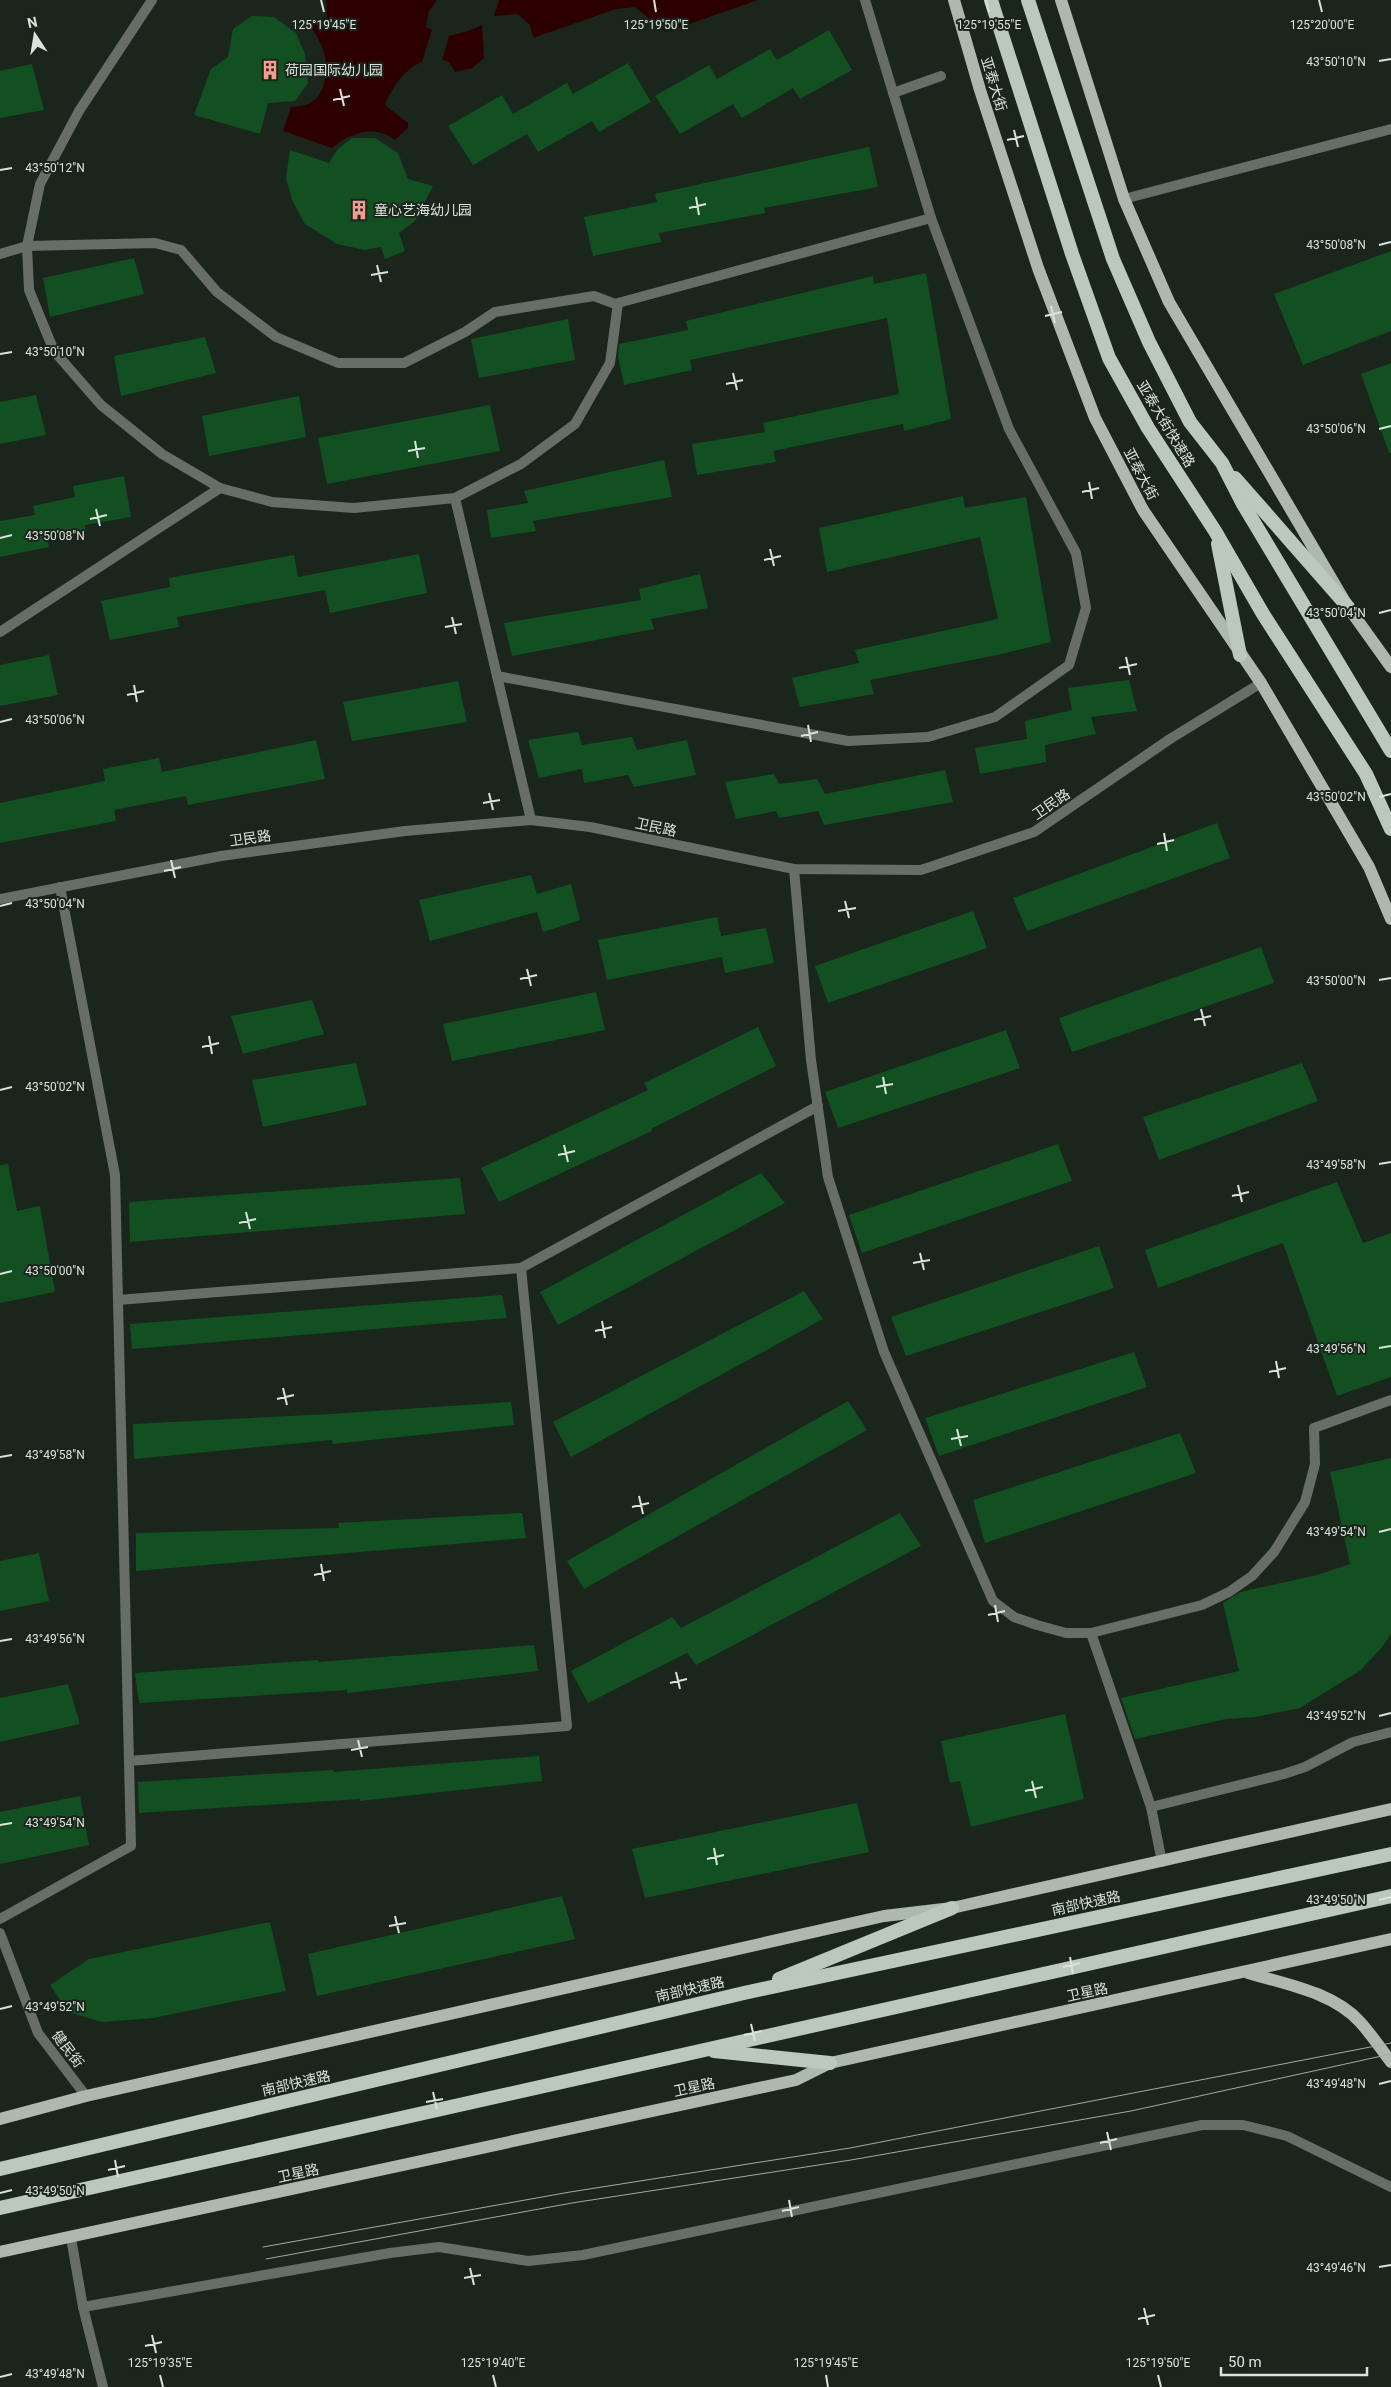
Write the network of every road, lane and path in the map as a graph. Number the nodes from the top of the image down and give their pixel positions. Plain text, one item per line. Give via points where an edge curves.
1 (152, 0) edge
2 (865, 0) edge
3 (954, 0) edge
4 (991, 0) edge
5 (1028, 0) edge
6 (1061, 0) edge
7 (941, 76) dead end
8 (893, 93) junction
9 (1391, 129) edge
10 (1124, 199) junction
11 (931, 218) junction
12 (27, 246) junction
13 (0, 254) edge
14 (618, 305) junction
15 (1222, 463) junction
16 (220, 488) junction
17 (456, 498) junction
18 (1215, 531) junction
19 (1348, 608) junction
20 (0, 632) edge
21 (1240, 655) junction
22 (1390, 660) edge
23 (497, 676) junction
24 (1261, 683) junction
25 (1391, 751) edge
26 (531, 820) junction
27 (1391, 829) edge
28 (794, 869) junction
29 (60, 887) junction
30 (0, 898) edge
31 (1391, 919) edge
32 (818, 1106) junction
33 (521, 1268) junction
34 (118, 1300) junction
35 (1391, 1400) edge
36 (1091, 1633) junction
37 (1391, 1732) edge
38 (128, 1761) junction
39 (1151, 1807) junction
40 (1391, 1809) edge
41 (1391, 1854) edge
42 (1162, 1862) junction
43 (1391, 1896) edge
44 (952, 1908) junction
45 (0, 1920) edge
46 (0, 1933) edge
47 (1391, 1939) edge
48 (1245, 1973) junction
49 (744, 1993) junction
50 (704, 2049) junction
51 (1391, 2062) edge
52 (830, 2063) junction
53 (86, 2096) junction
54 (0, 2119) edge
55 (0, 2170) edge
56 (1391, 2187) edge
57 (0, 2208) edge
58 (71, 2238) junction
59 (0, 2252) edge
60 (83, 2307) junction
61 (103, 2387) edge

1 - 12 street via 79,112 40,184
2 - 8 street
3 - 21 main road, 亚泰大街 via 1038,268 1095,418 1143,510
4 - 18 highway, 亚泰大街快速路 via 1072,254 1109,358 1148,428
5 - 15 highway, 亚泰大街快速路 via 1113,259 1149,342 1190,422
6 - 10 main road
7 - 8 street
8 - 11 street
9 - 10 street
10 - 19 main road via 1169,302
11 - 14 street
11 - 23 street via 1009,429 1076,553 1086,608 1069,666 995,717 928,736 848,741
12 - 13 street
12 - 14 street via 155,244 181,250 217,292 276,337 338,363 404,363 465,332 495,312 594,296
12 - 16 street via 29,290 54,351 101,405 162,454
14 - 17 street via 610,363 575,424 521,464
15 - 19 highway
15 - 25 highway, 亚泰大街快速路 via 1243,504
16 - 17 street via 272,502 354,508
16 - 20 street
17 - 23 street
18 - 21 highway
18 - 27 highway, 亚泰大街快速路 via 1263,614 1366,774
19 - 22 main road
21 - 24 main road, 亚泰大街
23 - 26 street
24 - 28 street, 卫民路 via 1170,739 1034,832 921,870
24 - 31 main road, 亚泰大街 via 1369,867
26 - 28 street, 卫民路 via 590,827
26 - 29 street, 卫民路 via 405,831 221,856
28 - 32 street
29 - 30 street, 卫民路
29 - 34 street via 115,1175
32 - 33 street
32 - 36 street via 828,1177 884,1352 993,1601 1014,1618 1066,1632
33 - 34 street
33 - 38 street via 567,1726
34 - 38 street
35 - 36 street via 1314,1428 1315,1464 1305,1502 1274,1552 1252,1576 1202,1605
36 - 39 street
37 - 39 street via 1353,1742 1284,1774
38 - 45 street via 131,1846
39 - 42 street
40 - 42 main road
41 - 49 highway, 南部快速路
42 - 44 main road
43 - 50 highway
44 - 49 highway
44 - 53 main road via 884,1916
46 - 53 street, 健民街 via 38,2033
47 - 48 main road, 卫星路
48 - 51 main road via 1298,1988 1346,2010 1359,2021
48 - 52 main road, 卫星路
49 - 55 highway, 南部快速路
50 - 52 highway
50 - 57 highway
52 - 58 main road, 卫星路 via 796,2080
53 - 54 main road
56 - 60 street via 1287,2136 1243,2125 1202,2125 583,2255 528,2261 439,2247
58 - 59 main road, 卫星路
58 - 60 street
60 - 61 street

